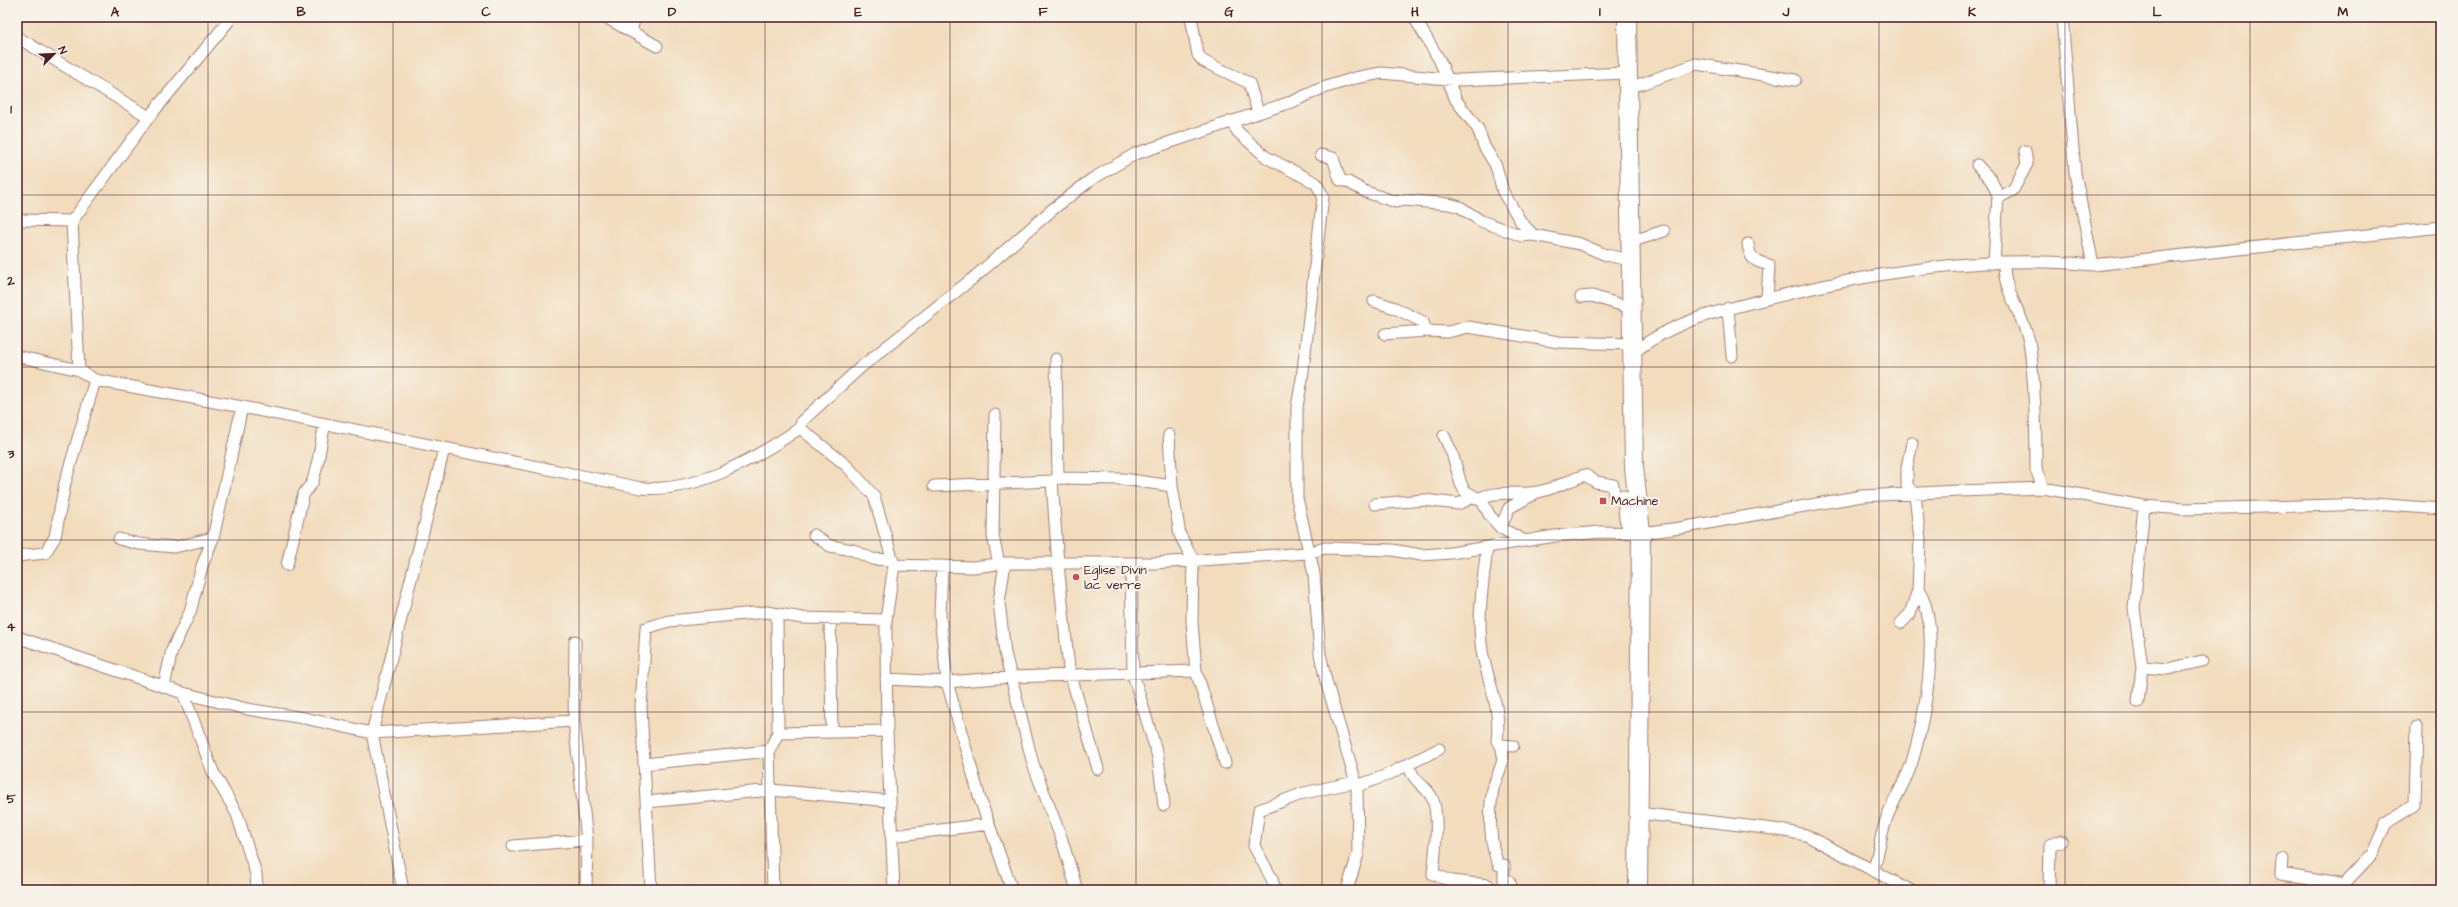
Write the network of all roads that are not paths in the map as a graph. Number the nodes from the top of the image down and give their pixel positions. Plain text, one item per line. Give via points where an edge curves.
1 (232, 17) edge
2 (605, 17) edge
3 (635, 17) edge
4 (1191, 17) edge
5 (1414, 17) edge
6 (1627, 17) edge
7 (2062, 17) edge
8 (631, 32) junction
9 (17, 37) edge
10 (657, 46) dead end
11 (1446, 78) junction
12 (1627, 80) junction
13 (1795, 80) dead end
14 (1258, 112) junction
15 (149, 117) junction
16 (1231, 121) junction
17 (2025, 151) dead end
18 (1321, 155) dead end
19 (1977, 166) dead end
20 (1998, 195) junction
21 (17, 220) edge
22 (72, 221) junction
23 (2441, 227) edge
24 (1664, 231) dead end
25 (1533, 235) junction
26 (1630, 242) junction
27 (1748, 244) dead end
28 (1631, 260) junction
29 (1999, 263) junction
30 (2093, 265) junction
31 (1581, 297) dead end
32 (1767, 299) junction
33 (1374, 301) dead end
34 (1631, 308) junction
35 (1728, 308) junction
36 (1426, 331) junction
37 (1385, 334) dead end
38 (1632, 349) junction
39 (17, 356) edge
40 (1732, 356) dead end
41 (1056, 359) dead end
42 (79, 370) junction
43 (95, 380) junction
44 (242, 407) junction
45 (995, 415) dead end
46 (325, 424) junction
47 (800, 428) junction
48 (1168, 435) dead end
49 (1444, 436) dead end
50 (1912, 443) dead end
51 (444, 449) junction
52 (1055, 480) junction
53 (993, 483) junction
54 (934, 486) dead end
55 (1172, 486) junction
56 (2043, 488) junction
57 (1538, 492) junction
58 (1915, 494) junction
59 (1475, 498) junction
60 (1375, 504) dead end
61 (2144, 506) junction
62 (2441, 509) edge
63 (1501, 527) junction
64 (1636, 532) junction
65 (814, 535) dead end
66 (213, 538) junction
67 (119, 539) dead end
68 (1525, 541) junction
69 (1486, 548) junction
70 (1308, 553) junction
71 (17, 556) edge
72 (1193, 560) junction
73 (893, 563) junction
74 (1002, 563) junction
75 (1131, 563) junction
76 (1058, 564) junction
77 (287, 565) dead end
78 (942, 566) junction
79 (1918, 590) junction
80 (777, 614) junction
81 (830, 619) junction
82 (886, 620) junction
83 (1902, 624) dead end
84 (17, 637) edge
85 (575, 641) dead end
86 (2202, 661) dead end
87 (2142, 667) junction
88 (1196, 671) junction
89 (1133, 674) junction
90 (1071, 676) junction
91 (1011, 677) junction
92 (886, 679) junction
93 (947, 682) junction
94 (164, 686) junction
95 (183, 693) junction
96 (2138, 702) dead end
97 (574, 721) junction
98 (2417, 728) dead end
99 (886, 731) junction
100 (832, 732) junction
101 (372, 733) junction
102 (778, 733) junction
103 (1501, 745) junction
104 (1513, 746) dead end
105 (1438, 749) dead end
106 (769, 751) junction
107 (1225, 763) dead end
108 (644, 764) junction
109 (1409, 764) junction
110 (1098, 770) dead end
111 (1356, 784) junction
112 (770, 790) junction
113 (890, 801) junction
114 (646, 802) junction
115 (1164, 805) dead end
116 (1638, 813) junction
117 (989, 824) junction
118 (891, 836) junction
119 (587, 840) junction
120 (2061, 841) dead end
121 (513, 846) dead end
122 (2282, 859) dead end
123 (1874, 870) junction
124 (2343, 888) edge
125 (257, 890) edge
126 (403, 890) edge
127 (586, 890) edge
128 (651, 890) edge
129 (773, 890) edge
130 (894, 890) edge
131 (1012, 890) edge
132 (1077, 890) edge
133 (1275, 890) edge
134 (1347, 890) edge
135 (1493, 890) edge
136 (1513, 890) edge
137 (1638, 890) edge
138 (1910, 890) edge
139 (2049, 890) edge

1 - 15 street
2 - 8 street
3 - 8 street
4 - 14 street via 1198,55 1203,61 1249,83
5 - 11 street via 1440,61
6 - 12 highway
7 - 30 street via 2075,173
8 - 10 street
9 - 15 street
11 - 12 street
11 - 14 street via 1381,74 1355,78
11 - 25 street via 1456,100 1478,129 1484,146 1496,166 1503,192 1521,222
12 - 13 street via 1642,84 1696,64
12 - 26 highway
14 - 16 street
15 - 22 street
16 - 47 street via 1134,154 1092,179 861,367 802,421
16 - 70 street via 1238,132 1266,156 1316,184 1324,196 1297,407 1297,498
17 - 20 street via 2027,164 2012,190 2009,194
18 - 25 street via 1333,158 1340,180 1366,192 1396,202 1404,200 1449,204 1460,207 1471,216 1501,229 1522,236
19 - 20 street via 1991,180
20 - 29 street
21 - 22 street
22 - 42 street
23 - 30 street
24 - 26 street
25 - 28 street via 1580,244 1606,255
26 - 28 highway
27 - 32 street via 1749,256 1768,265
28 - 34 highway
29 - 30 street via 2054,261
29 - 32 street via 1837,281
29 - 56 street via 2022,317 2030,347 2036,469
31 - 34 street via 1592,296
32 - 35 street
33 - 36 street via 1420,320
34 - 38 highway
35 - 38 street via 1656,336
35 - 40 street
36 - 37 street
36 - 38 street via 1448,332 1468,327 1559,342
38 - 64 highway
39 - 42 street
41 - 52 street
42 - 43 street
43 - 44 street
43 - 71 street via 65,483 55,537 45,553
44 - 46 street
44 - 66 street
45 - 53 street
46 - 51 street
46 - 77 street via 318,462 311,483 303,496
47 - 51 street via 757,457 734,467 700,480 656,490
47 - 73 street via 847,466 874,496
48 - 55 street
49 - 59 street via 1461,484 1465,491
50 - 58 street via 1906,478 1907,486
51 - 101 street
52 - 53 street
52 - 55 street via 1123,479
52 - 76 street
53 - 54 street
53 - 74 street via 993,536
55 - 72 street via 1180,535
56 - 58 street
56 - 61 street
57 - 59 street via 1493,492
57 - 63 street via 1509,508
57 - 64 street via 1585,474 1596,482 1613,485 1614,496 1623,496 1625,519
58 - 64 street via 1862,496
58 - 79 street via 1920,540
59 - 60 street via 1458,504 1424,500
59 - 63 street via 1482,501
61 - 62 street via 2217,510 2269,506 2374,504
61 - 87 street via 2134,608
63 - 68 street
64 - 68 street via 1563,535
64 - 116 highway
65 - 73 street via 830,546 853,550 872,559
66 - 67 street via 175,547 138,544
66 - 94 street via 202,566 190,612 172,650
68 - 69 street
69 - 70 street via 1421,554 1392,550 1325,548
69 - 103 street via 1482,585 1482,649 1500,720 1498,741
70 - 72 street
70 - 111 street via 1314,574 1320,654
72 - 75 street
72 - 88 street via 1192,622
73 - 78 street
73 - 82 street
74 - 76 street
74 - 78 street via 974,567
74 - 91 street via 999,602 1005,653
75 - 76 street
75 - 89 street
76 - 90 street
78 - 93 street via 940,616
79 - 83 street via 1910,614
79 - 123 street via 1925,600 1930,646 1930,666 1920,732 1911,765 1887,818
80 - 81 street
80 - 102 street
80 - 108 street via 767,612 669,621 646,628 641,708
81 - 82 street
81 - 100 street
82 - 92 street
84 - 94 street
85 - 97 street
86 - 87 street via 2168,669
87 - 96 street
88 - 89 street
88 - 107 street
89 - 90 street
89 - 115 street via 1158,757
90 - 91 street
90 - 110 street
91 - 93 street
91 - 132 street via 1033,764 1062,840
92 - 93 street
92 - 99 street
93 - 117 street
94 - 95 street
95 - 101 street via 247,709
95 - 125 street via 213,772 237,814 256,874
97 - 101 street
97 - 119 street
98 - 124 street via 2415,805 2386,823 2373,853
99 - 100 street
99 - 113 street
100 - 102 street
101 - 126 street
102 - 106 street
103 - 104 street
103 - 136 street via 1503,765 1497,776 1491,806 1492,850 1499,865 1504,865 1504,880 1509,881
105 - 109 street
106 - 108 street
106 - 112 street
108 - 114 street
109 - 111 street
109 - 135 street via 1410,773 1431,796 1435,807 1433,874 1452,880 1488,885
111 - 133 street via 1304,793 1258,810 1254,846 1272,879
111 - 134 street via 1358,854
112 - 113 street
112 - 114 street
112 - 129 street
113 - 118 street
114 - 128 street
116 - 123 street via 1806,835
116 - 137 highway
117 - 118 street
117 - 131 street
118 - 130 street
119 - 121 street
119 - 127 street
120 - 139 street via 2050,846
122 - 124 street via 2281,874
123 - 138 street

